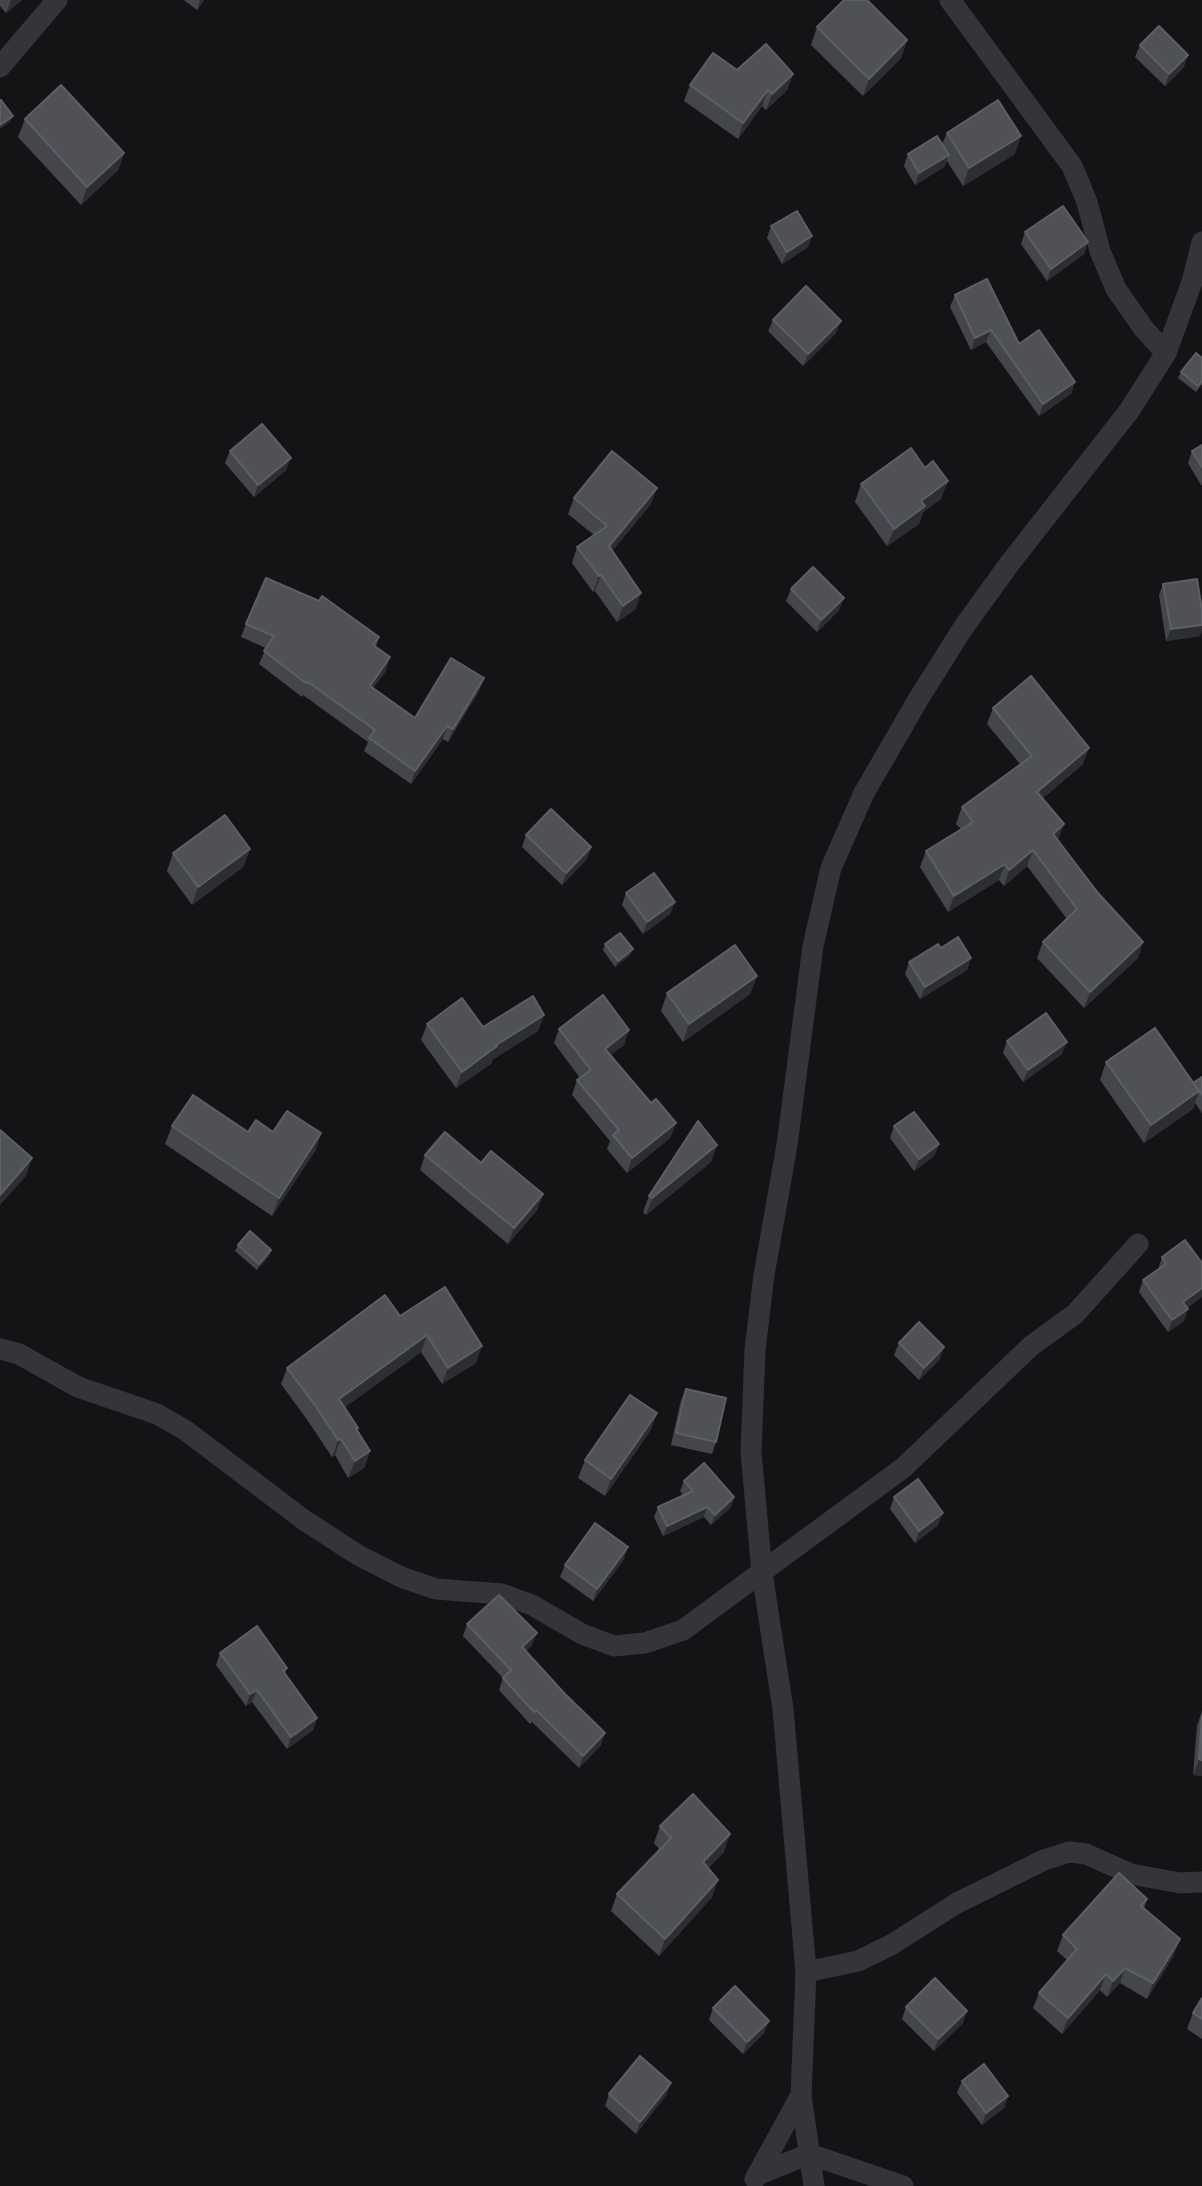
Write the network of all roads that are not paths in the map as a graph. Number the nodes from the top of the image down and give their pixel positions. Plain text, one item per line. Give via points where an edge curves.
1 (57, 0) edge
2 (950, 0) edge
3 (0, 67) edge
4 (1202, 242) edge
5 (1166, 353) junction
6 (1138, 1244) dead end
7 (0, 1349) edge
8 (762, 1573) junction
9 (1202, 1882) edge
10 (806, 1972) junction
11 (801, 2095) junction
12 (809, 2154) junction
13 (754, 2180) edge
14 (814, 2186) edge
15 (903, 2186) edge

1 - 3 street
2 - 5 street via 1072,166 1116,289
4 - 5 street
5 - 8 street via 1129,411 963,628 864,793 831,868 813,946 755,1350 751,1452
6 - 8 street via 1075,1314 1031,1346 903,1468
7 - 8 street via 19,1354 78,1387 157,1414 304,1520 401,1577 436,1589 502,1594 614,1646 645,1643 682,1630
8 - 10 street via 783,1709
9 - 10 street via 1131,1874 1086,1854 1069,1852 957,1903 858,1961
10 - 11 street
11 - 12 street
11 - 13 street
12 - 13 street
12 - 14 street
12 - 15 street

